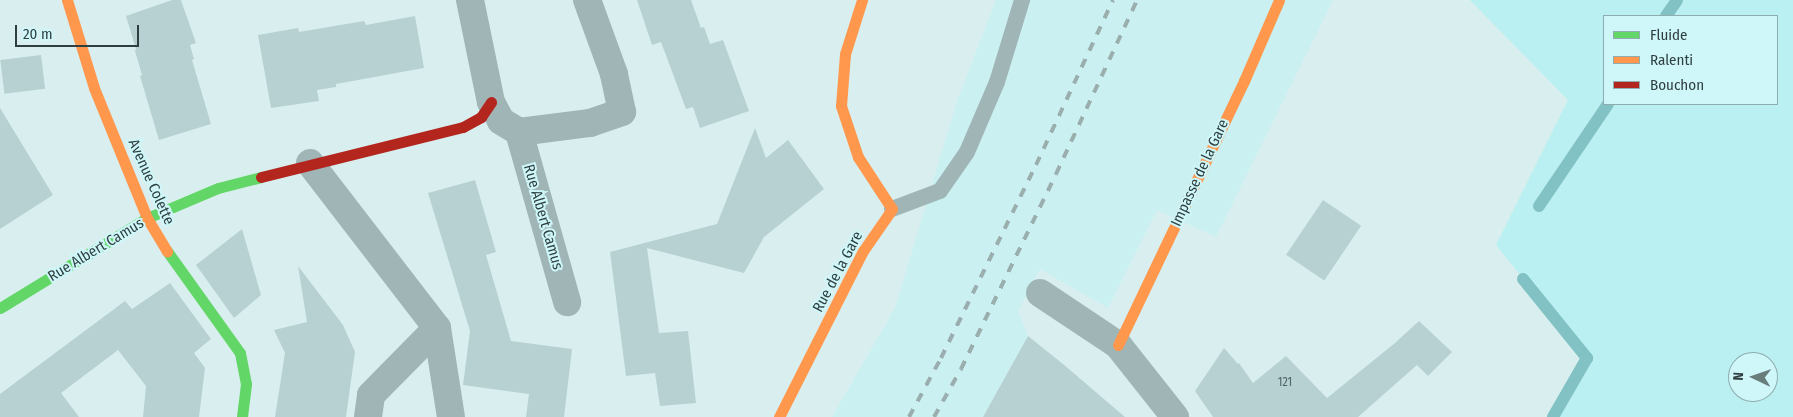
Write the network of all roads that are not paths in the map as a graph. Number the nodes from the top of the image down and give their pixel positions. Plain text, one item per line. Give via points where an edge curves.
1 (67, 0) edge
2 (470, 0) edge
3 (588, 0) edge
4 (862, 0) edge
5 (1022, 0) edge
6 (1279, 0) edge
7 (490, 102) junction
8 (518, 132) junction
9 (310, 164) junction
10 (892, 209) junction
11 (147, 218) junction
12 (1040, 293) dead end
13 (567, 302) dead end
14 (0, 308) edge
15 (437, 328) junction
16 (1118, 345) junction
17 (242, 417) edge
18 (368, 417) edge
19 (451, 417) edge
20 (779, 417) edge
21 (1175, 417) edge

1 - 11 street, Avenue Colette via 94,88
2 - 7 street
3 - 8 street via 614,74 622,112 590,123
4 - 10 street via 845,54 841,106 858,157
5 - 10 lane via 996,82 967,152 940,191
6 - 16 street, Impasse de la Gare via 1244,81
7 - 8 street via 501,121
7 - 9 street, Rue Albert Camus via 481,117 463,127
8 - 13 street, Rue Albert Camus
9 - 11 street, Rue Albert Camus via 218,188
9 - 15 street
10 - 20 street, Rue de la Gare via 863,251
11 - 14 street, Rue Albert Camus
11 - 17 street, Avenue Colette via 240,354 246,384
12 - 16 street
15 - 18 street via 371,396
15 - 19 street
16 - 21 street

